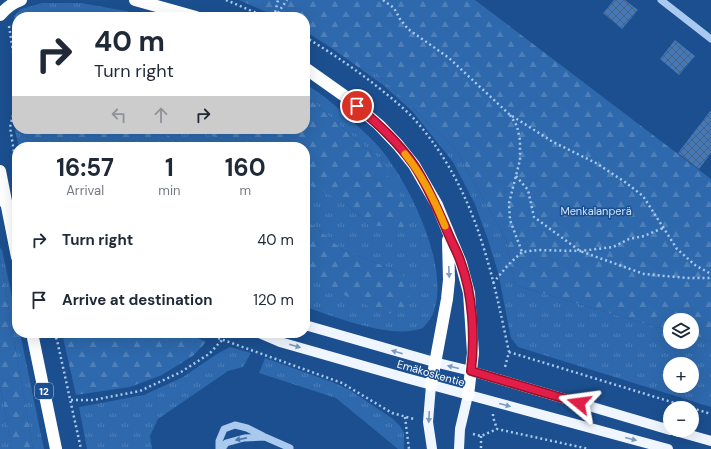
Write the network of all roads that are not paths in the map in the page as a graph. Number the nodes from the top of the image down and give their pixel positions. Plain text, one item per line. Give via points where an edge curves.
1 (21, 0) edge
2 (135, 0) edge
3 (661, 0) edge
4 (2, 12) edge
5 (178, 12) edge
6 (711, 39) edge
7 (310, 72) edge
8 (0, 171) edge
9 (1, 200) edge
10 (12, 207) edge
11 (12, 232) edge
12 (448, 233) junction
13 (310, 326) edge
14 (33, 338) edge
15 (271, 338) edge
16 (434, 362) junction
17 (471, 371) junction
18 (431, 384) junction
19 (468, 395) junction
20 (663, 428) edge
21 (265, 437) junction
22 (694, 437) edge
23 (711, 442) edge
24 (290, 448) dead end
25 (56, 449) edge
26 (219, 449) edge
27 (222, 449) edge
28 (432, 449) edge
29 (459, 449) edge
30 (668, 449) edge

1 - 4 highway
2 - 5 highway
3 - 6 street
7 - 12 highway via 346,97 398,145 414,165 437,205
8 - 11 highway, bridge
9 - 10 main road
12 -> 16 highway via 448,299
12 - 17 highway via 461,264 469,293 473,353
16 -> 13 main road, Emäkoskentie
14 - 25 highway, 12
15 -> 18 main road, Emäkoskentie
17 -> 16 main road, Emäkoskentie
16 - 18 highway
17 - 19 highway
17 - 20 main road, Emäkoskentie
18 - 19 main road, Emäkoskentie
18 -> 28 main road via 428,422
19 - 29 main road via 460,429
19 -> 30 main road, Emäkoskentie
21 - 24 street
21 - 26 street via 235,425 224,429 219,440
21 -> 27 street via 244,438 226,443
22 - 23 main road, Emäkoskentie

